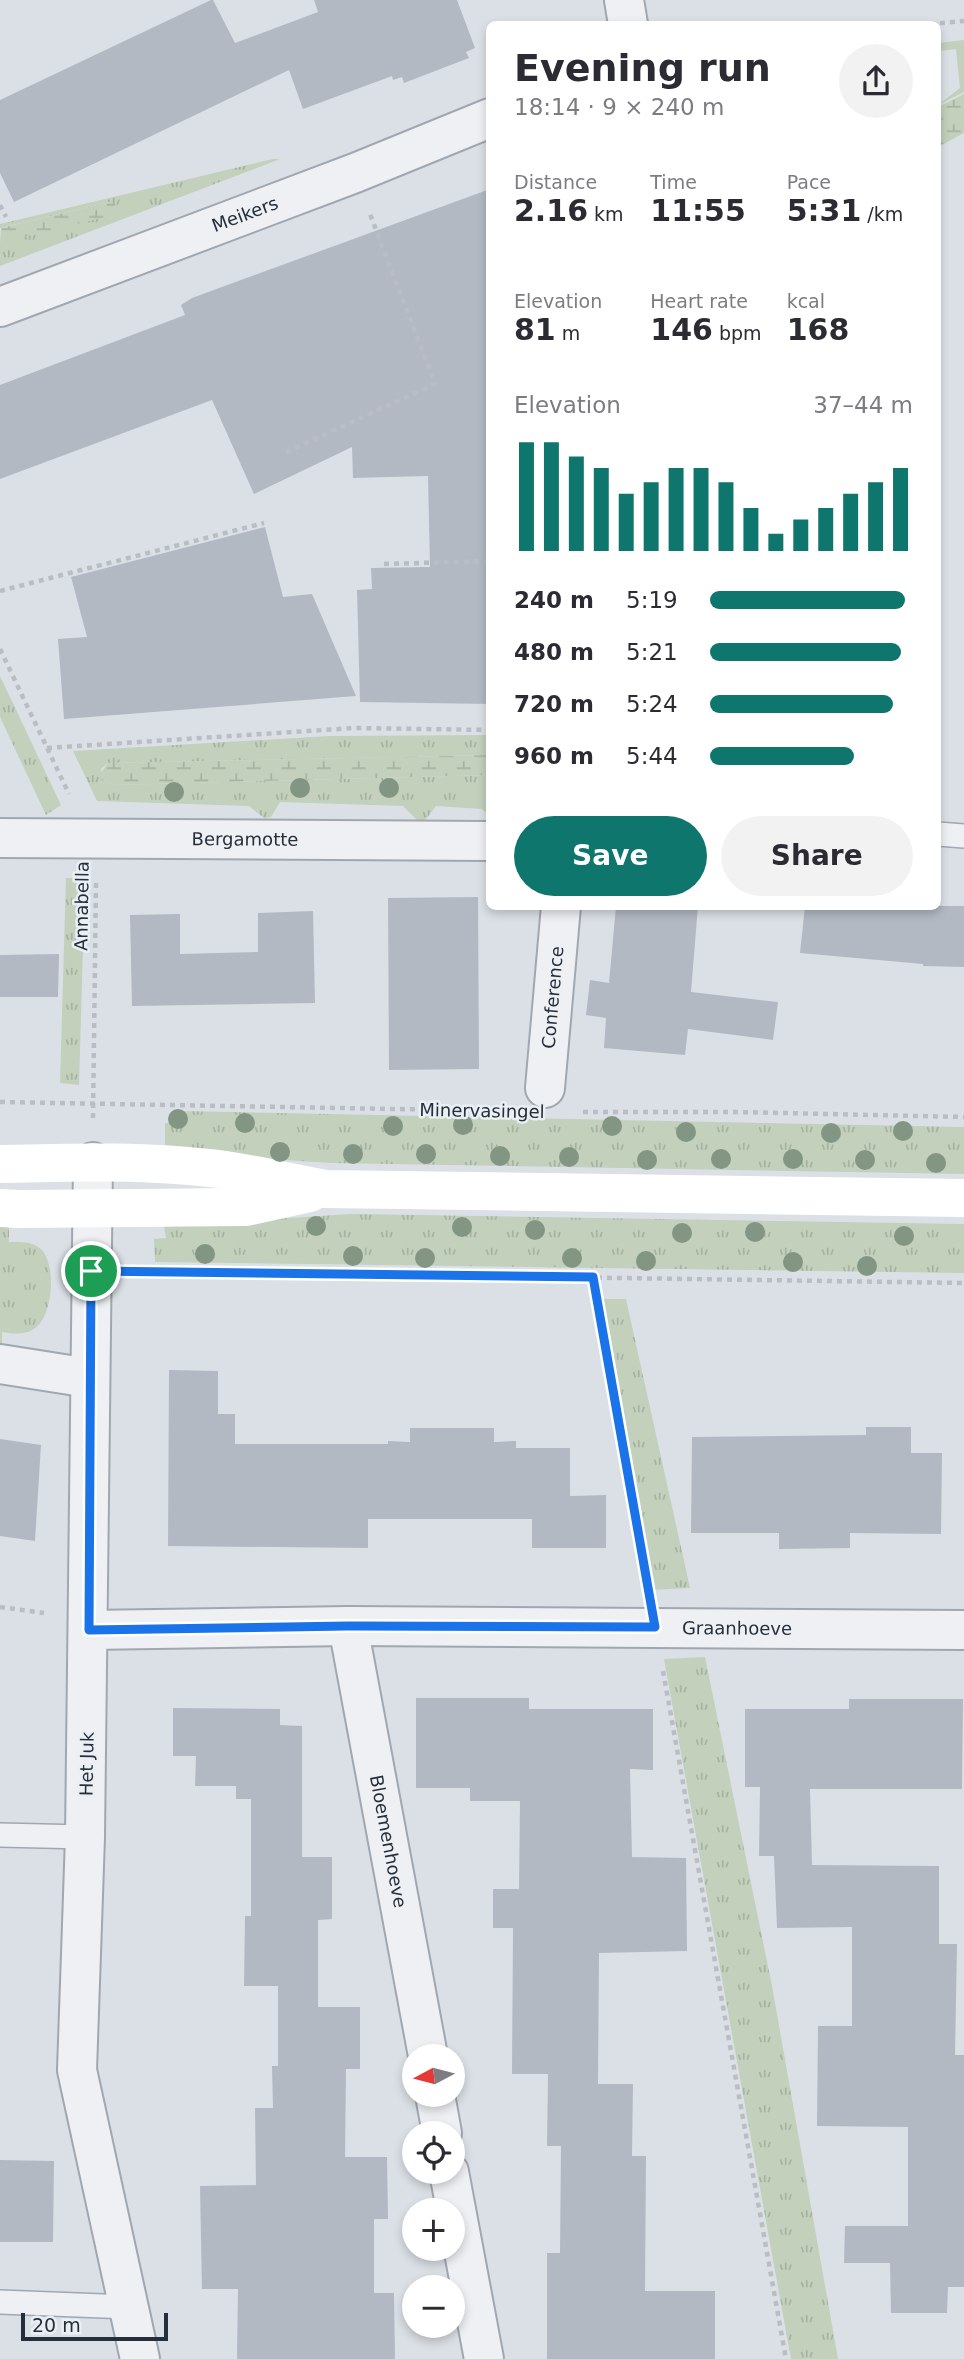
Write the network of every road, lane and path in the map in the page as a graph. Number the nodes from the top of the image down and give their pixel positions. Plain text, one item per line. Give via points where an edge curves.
1 (624, 0) edge
2 (628, 21) edge
3 (964, 21) edge
4 (941, 23) edge
5 (486, 120) edge
6 (355, 173) junction
7 (0, 205) edge
8 (6, 218) dead end
9 (0, 307) edge
10 (286, 452) dead end
11 (264, 523) dead end
12 (486, 561) edge
13 (384, 564) dead end
14 (0, 591) edge
15 (0, 649) edge
16 (486, 730) edge
17 (47, 748) junction
18 (941, 834) edge
19 (964, 836) edge
20 (0, 838) edge
21 (97, 840) junction
22 (486, 841) edge
23 (560, 910) edge
24 (533, 1100) joint
25 (0, 1102) edge
26 (93, 1103) junction
27 (577, 1112) dead end
28 (964, 1117) edge
29 (93, 1162) junction
30 (0, 1164) edge
31 (326, 1189) junction
32 (964, 1198) edge
33 (0, 1208) edge
34 (93, 1208) junction
35 (91, 1271) junction
36 (593, 1277) junction
37 (964, 1283) edge
38 (0, 1364) edge
39 (89, 1378) junction
40 (348, 1626) junction
41 (655, 1627) junction
42 (89, 1630) junction
43 (964, 1630) edge
44 (0, 1835) edge
45 (85, 1837) junction
46 (426, 2044) edge
47 (451, 2184) edge
48 (0, 2302) edge
49 (129, 2307) junction
50 (140, 2359) edge
51 (484, 2359) edge
52 (786, 2359) edge

1 - 2 street
3 - 4 path
5 - 6 street, Meikers
6 - 9 street, Meikers
6 - 10 path via 435,384
7 - 8 path
11 - 14 path
12 - 13 path
15 - 17 path, Annabella
16 - 17 path via 354,728
17 - 21 path, Annabella via 69,796
18 - 19 lane
20 - 21 street, Bergamotte
21 - 22 street, Bergamotte
21 - 26 path, Annabella
23 - 24 street, Conference
24 - 26 path, Minervasingel
25 - 26 path, Minervasingel
27 - 28 path
29 - 30 street
29 - 31 street via 225,1170
29 - 34 street, Het Juk
31 - 32 street
31 - 34 street via 246,1208
33 - 34 street
34 - 35 street, Het Juk
35 - 36 path
35 - 39 street, Het Juk
36 - 37 path
36 - 41 path
38 - 39 street
39 - 42 street, Het Juk
40 - 41 street, Graanhoeve
40 - 42 street, Graanhoeve
40 - 46 street, Bloemenhoeve
41 - 43 street, Graanhoeve
41 - 52 path
42 - 45 street, Het Juk
44 - 45 lane
45 - 49 street, Het Juk via 77,2070
47 - 51 street
48 - 49 lane
49 - 50 street, Het Juk

